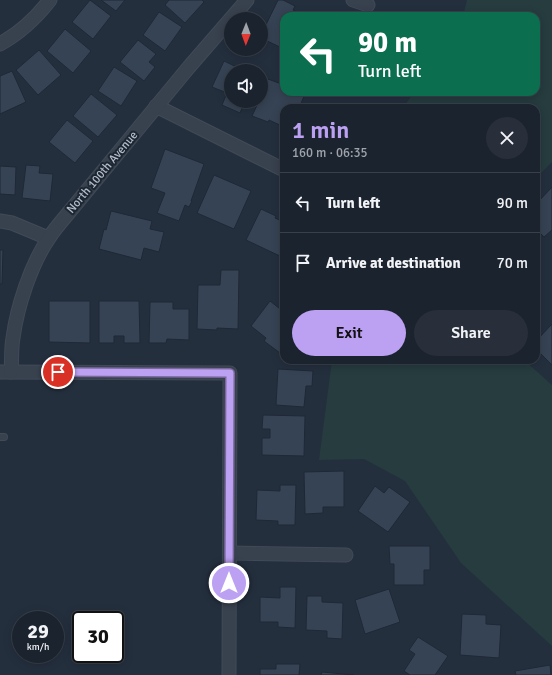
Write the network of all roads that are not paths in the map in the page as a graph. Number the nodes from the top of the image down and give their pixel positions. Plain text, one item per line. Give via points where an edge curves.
1 (50, 0) edge
2 (247, 0) edge
3 (353, 0) edge
4 (368, 5) dead end
5 (0, 44) edge
6 (156, 106) junction
7 (280, 168) edge
8 (0, 221) edge
9 (48, 238) junction
10 (6, 372) edge
11 (230, 553) junction
12 (346, 555) dead end
13 (229, 675) edge

1 - 5 street via 28,24
2 - 6 street, North 100th Avenue
3 - 4 street
6 - 7 street
6 - 9 street, North 100th Avenue
8 - 9 street via 12,223
9 - 10 street, North 100th Avenue via 26,286
10 - 11 street via 230,373
11 - 12 street
11 - 13 street

